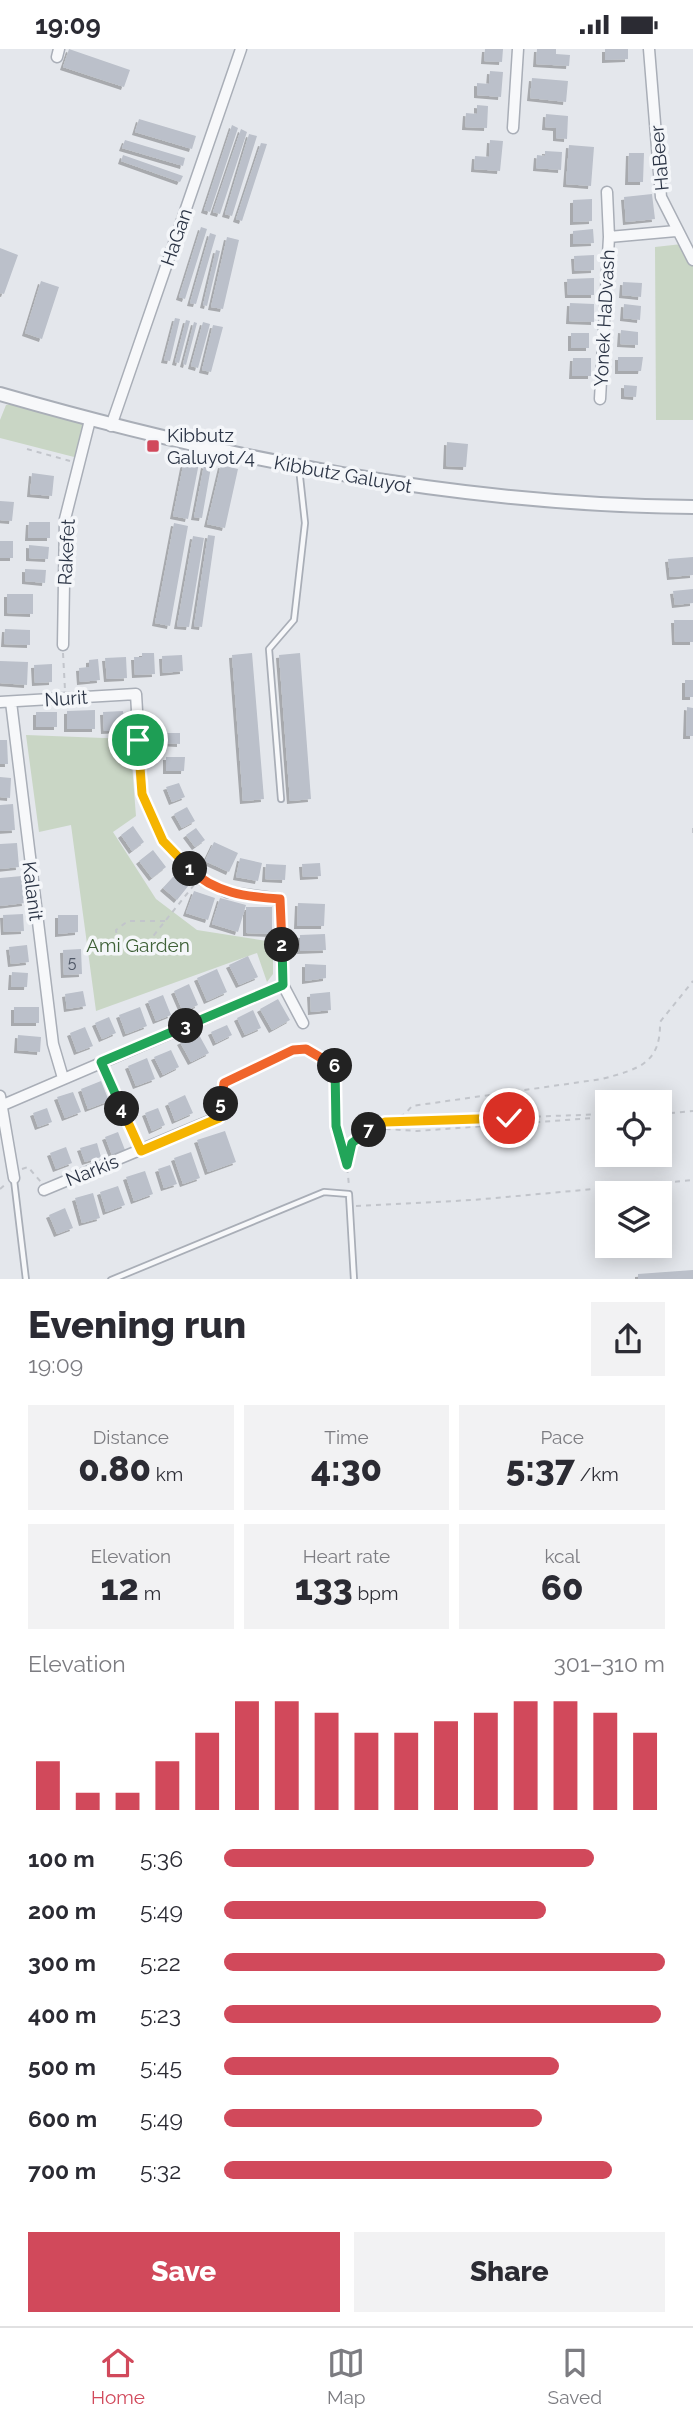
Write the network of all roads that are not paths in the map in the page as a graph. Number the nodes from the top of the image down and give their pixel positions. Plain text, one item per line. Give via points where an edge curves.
1 (241, 49) edge
2 (518, 49) edge
3 (649, 49) edge
4 (513, 128) dead end
5 (607, 192) dead end
6 (676, 231) junction
7 (609, 237) junction
8 (693, 260) edge
9 (0, 394) edge
10 (600, 400) dead end
11 (90, 420) junction
12 (111, 426) junction
13 (299, 467) junction
14 (693, 507) edge
15 (63, 645) road end
16 (5, 702) edge
17 (281, 799) dead end
18 (283, 985) junction
19 (303, 1023) dead end
20 (101, 1062) junction
21 (62, 1079) junction
22 (1, 1100) edge
23 (219, 1118) road end
24 (141, 1151) junction
25 (13, 1174) joint
26 (44, 1190) road end
27 (26, 1279) edge
28 (111, 1279) edge
29 (354, 1279) edge

1 - 12 street, HaGan
2 - 4 street
3 - 6 street, HaBeer via 661,197
5 - 7 street, Yonek HaDvash
6 - 7 street, Yonek HaDvash
6 - 8 street, HaBeer
7 - 10 street, Yonek HaDvash
9 - 11 street, Kibbutz Galuyot
11 - 12 street, Kibbutz Galuyot
11 - 15 street, Rakefet via 65,519
12 - 13 street, Kibbutz Galuyot
13 - 14 street, Kibbutz Galuyot via 435,491
13 - 17 lane via 305,523 294,620 269,649
16 - 18 street, Nurit via 136,694 142,794 163,841 199,878 227,892 280,899
16 - 21 street, Kalanit via 53,1044
18 - 19 street, Nurit
18 - 20 street
20 - 21 street
20 - 24 street, Narkis
21 - 22 street
22 - 25 street
23 - 24 street, Narkis
24 - 26 street, Narkis
25 - 27 lane
28 - 29 lane via 324,1192 349,1193

